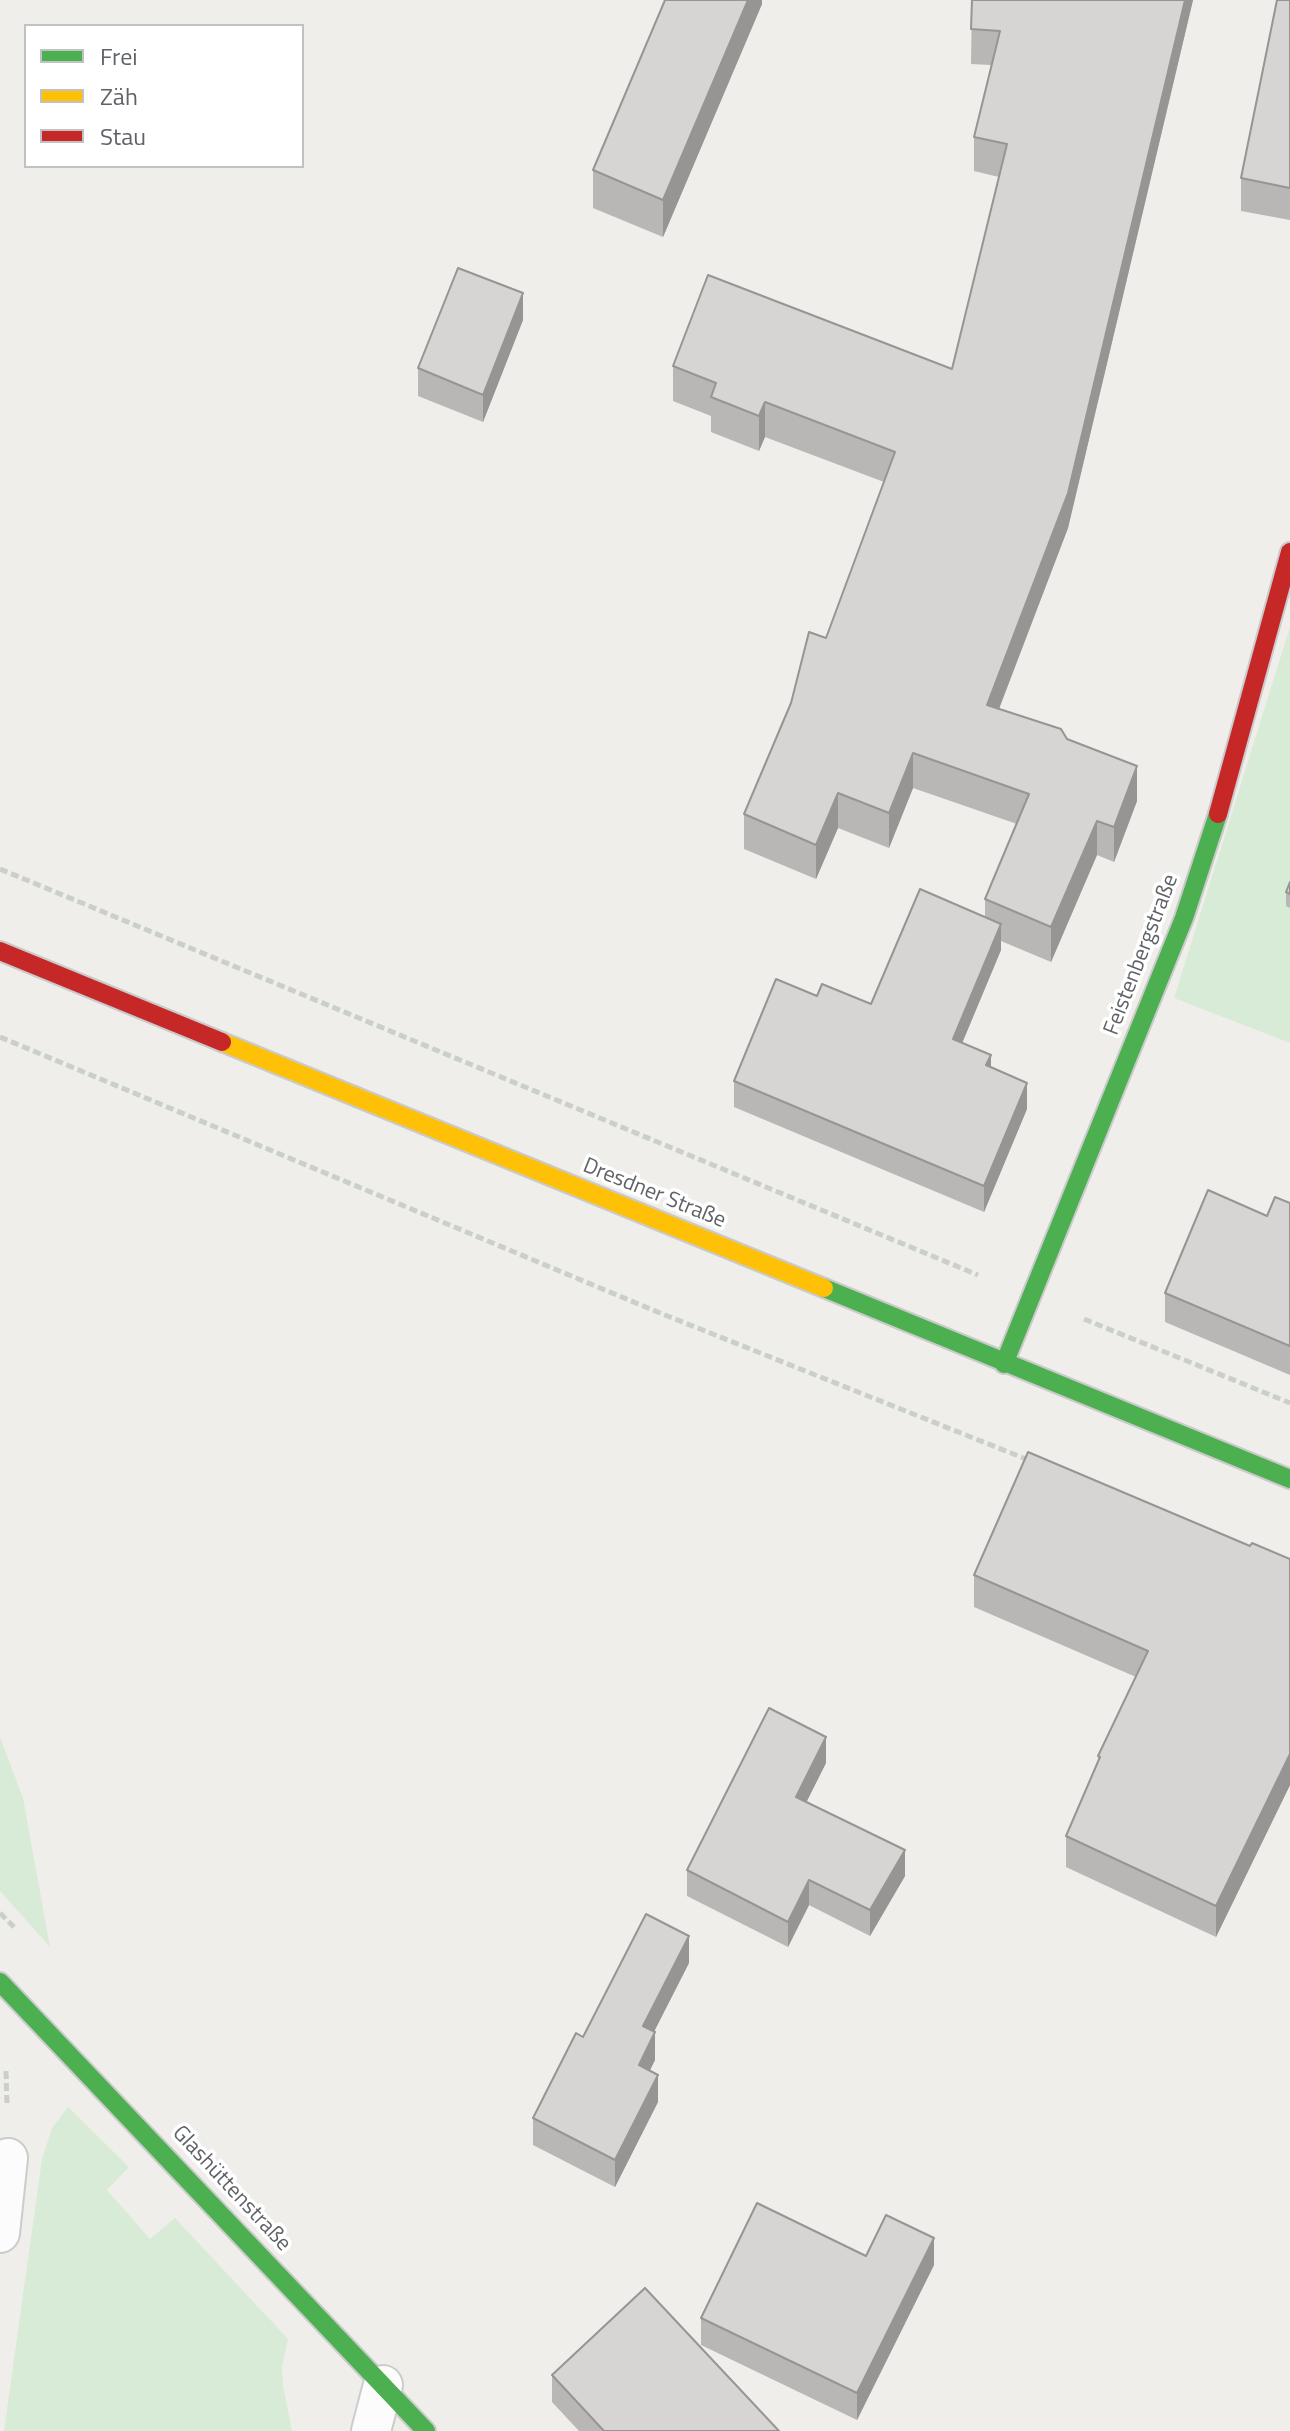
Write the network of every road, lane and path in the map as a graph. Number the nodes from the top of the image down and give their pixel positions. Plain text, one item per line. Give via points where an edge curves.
1 (1290, 552) edge
2 (0, 869) edge
3 (0, 951) edge
4 (0, 1037) edge
5 (1031, 1297) junction
6 (1004, 1364) junction
7 (1290, 1403) edge
8 (1044, 1466) edge
9 (1290, 1479) edge
10 (0, 1982) edge
11 (8, 2158) dead end
12 (0, 2233) edge
13 (383, 2385) junction
14 (371, 2431) edge
15 (426, 2431) edge

1 - 5 street, Feistenbergstraße via 1218,815 1184,918
2 - 5 path
3 - 6 street, Dresdner Straße
4 - 8 path via 645,1307
5 - 6 street, Feistenbergstraße
5 - 7 path
6 - 9 street, Dresdner Straße
10 - 13 street, Glashüttenstraße
11 - 12 lane
13 - 14 lane
13 - 15 street, Glashüttenstraße

